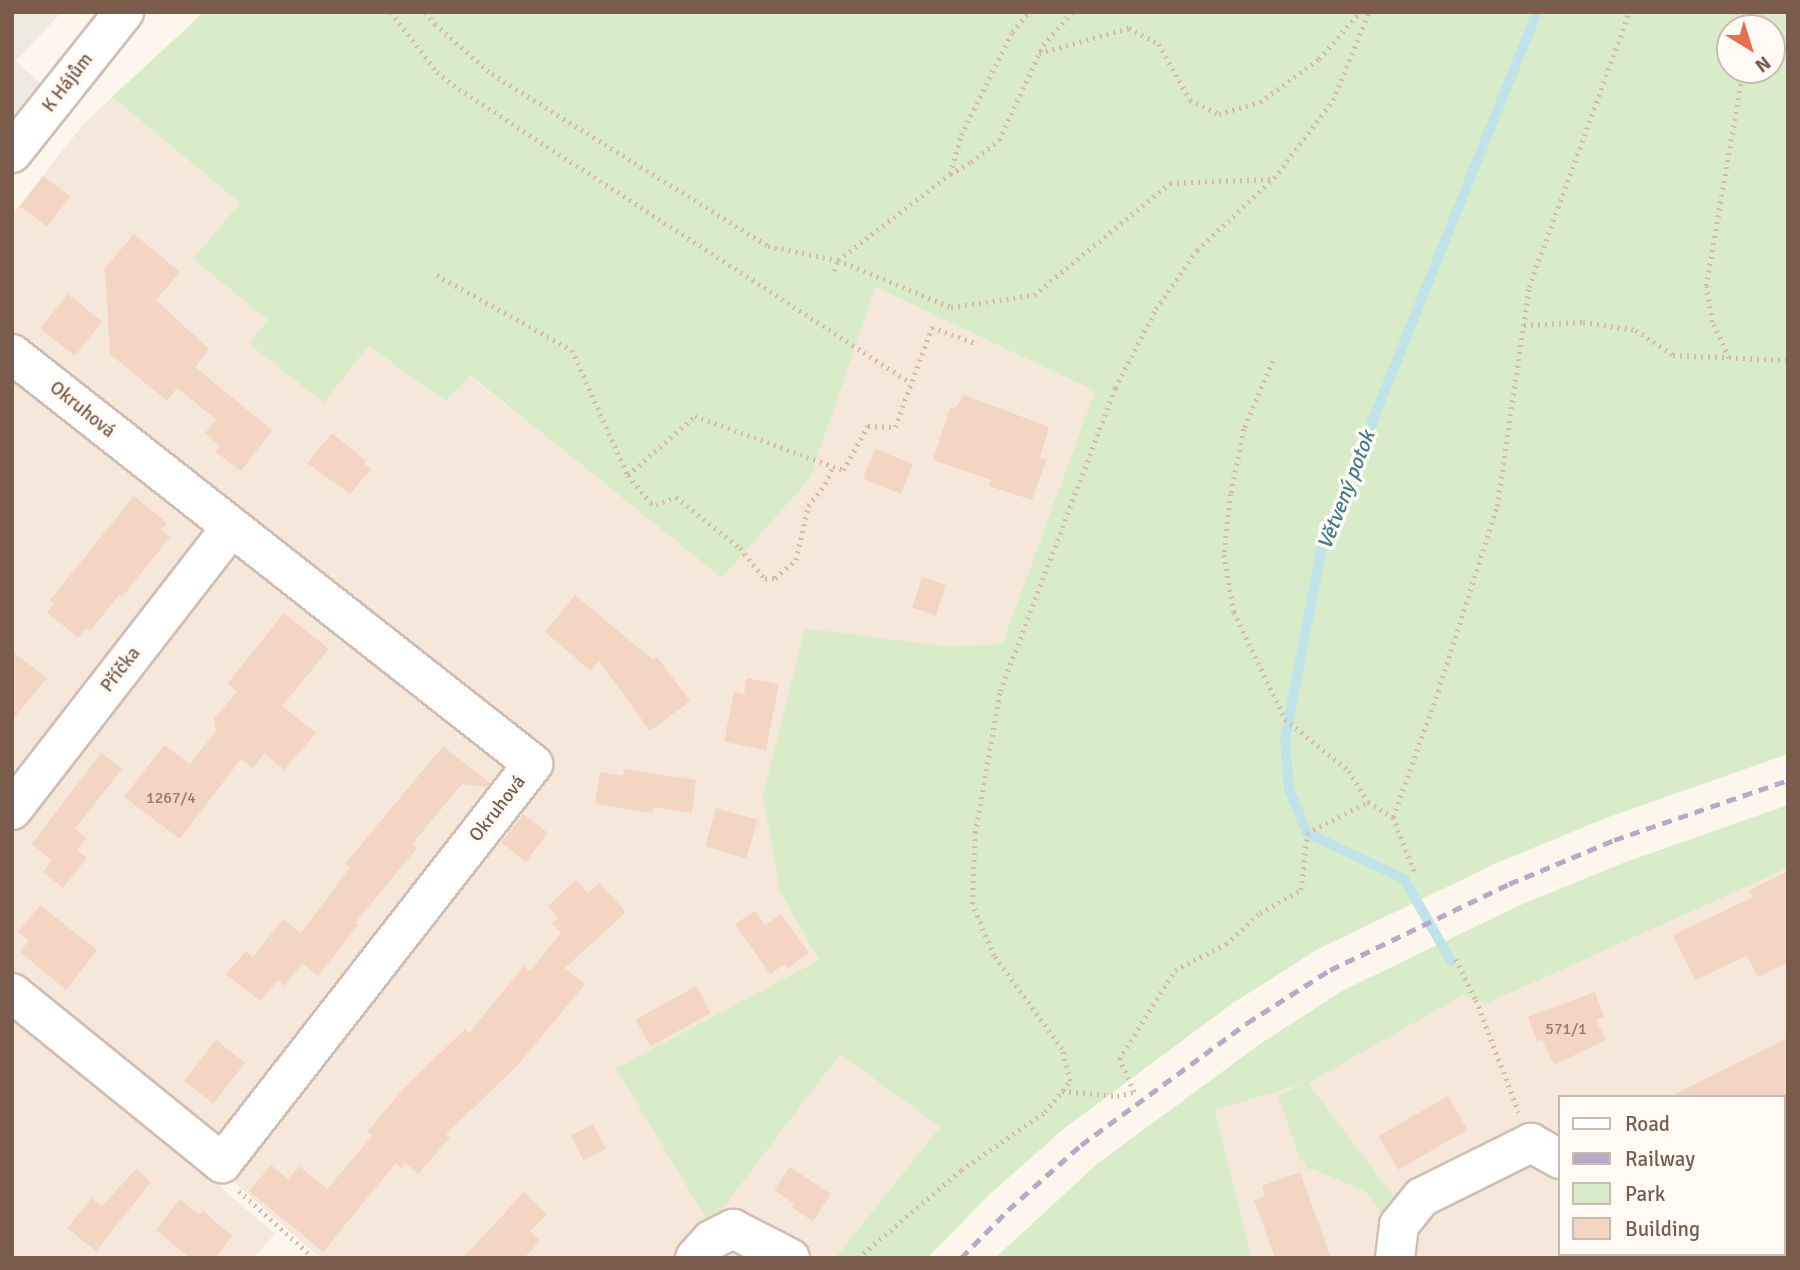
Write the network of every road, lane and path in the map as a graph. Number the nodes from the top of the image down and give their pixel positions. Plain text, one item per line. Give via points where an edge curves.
1 (124, 12) edge
2 (391, 12) edge
3 (426, 12) edge
4 (1029, 12) edge
5 (1072, 12) edge
6 (1360, 12) edge
7 (1369, 12) edge
8 (1629, 12) edge
9 (1039, 53) junction
10 (1741, 84) edge
11 (12, 153) edge
12 (950, 174) junction
13 (1274, 178) junction
14 (838, 260) junction
15 (834, 271) dead end
16 (437, 275) dead end
17 (1524, 325) junction
18 (978, 344) dead end
19 (12, 354) edge
20 (1729, 358) junction
21 (1788, 360) edge
22 (1273, 361) dead end
23 (911, 383) junction
24 (833, 467) junction
25 (628, 475) junction
26 (230, 529) junction
27 (1368, 802) junction
28 (12, 810) edge
29 (1393, 817) junction
30 (1415, 872) dead end
31 (1456, 959) dead end
32 (12, 993) edge
33 (1062, 1091) junction
34 (1546, 1151) edge
35 (222, 1163) junction
36 (1397, 1241) edge
37 (314, 1258) edge
38 (695, 1258) edge
39 (790, 1258) edge
40 (858, 1258) edge

1 - 11 street, K Hájům
2 - 23 path via 438,72 459,89
3 - 14 path via 492,74 768,246
4 - 12 path via 1012,32 961,135
5 - 9 path
6 - 9 path via 1318,59 1260,102 1219,114 1190,100 1159,44 1129,27
7 - 13 path via 1333,100
8 - 17 path via 1529,287
9 - 12 path via 999,140
10 - 20 path via 1706,286 1712,322
12 - 14 path
13 - 14 path via 1170,183 1034,295 951,307
13 - 33 path via 1197,250 1156,309 1115,388 1000,691 975,833 972,904 994,956 1062,1049 1070,1081
14 - 15 path
16 - 25 path via 572,350
17 - 20 path via 1583,321 1636,330 1673,355
17 - 29 path via 1497,506
18 - 23 path via 932,327
19 - 26 street, Okruhová
20 - 21 path
22 - 27 path via 1244,429 1231,494 1224,555 1234,612 1285,719 1349,771
23 - 24 path via 895,427 869,426 844,470
24 - 25 path via 695,416
24 - 25 path via 808,506 796,560 775,578 765,579 740,548 676,497 651,503
26 - 28 street, Příčka
26 - 35 street, Okruhová via 533,764
27 - 29 path
27 - 33 path via 1307,833 1301,890 1260,913 1226,944 1175,970 1119,1059 1134,1092 1117,1096
29 - 30 path
31 - 34 path
32 - 35 street
33 - 40 path via 1045,1112 961,1170
34 - 36 street via 1422,1197
35 - 37 path via 227,1180
38 - 39 street via 711,1240 733,1228

